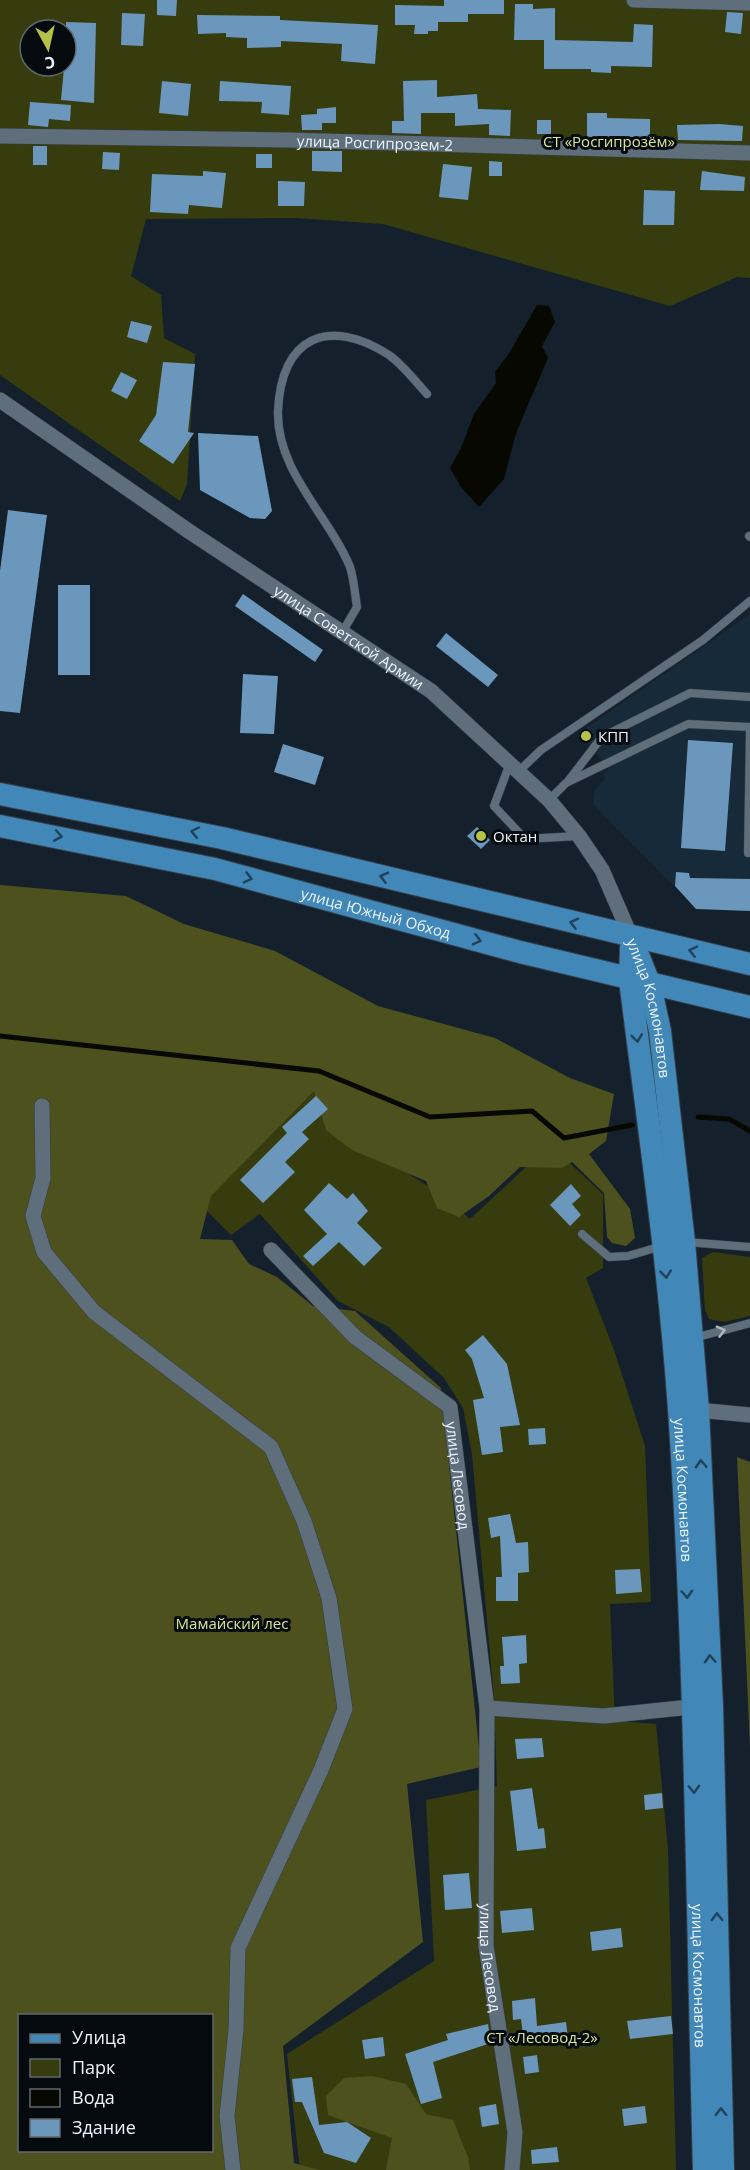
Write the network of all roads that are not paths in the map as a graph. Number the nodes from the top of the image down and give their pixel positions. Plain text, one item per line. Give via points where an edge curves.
1 (634, 0) edge
2 (750, 3) edge
3 (0, 136) edge
4 (750, 153) edge
5 (427, 394) dead end
6 (0, 400) edge
7 (750, 601) edge
8 (343, 631) junction
9 (750, 697) edge
10 (750, 727) edge
11 (515, 766) junction
12 (566, 783) junction
13 (0, 794) edge
14 (549, 800) junction
15 (0, 826) edge
16 (579, 836) junction
17 (748, 854) dead end
18 (631, 937) junction
19 (750, 964) edge
20 (640, 983) junction
21 (750, 1007) edge
22 (42, 1107) dead end
23 (582, 1234) dead end
24 (674, 1244) junction
25 (750, 1247) edge
26 (271, 1250) dead end
27 (750, 1323) edge
28 (693, 1338) junction
29 (699, 1410) junction
30 (750, 1415) edge
31 (702, 1706) junction
32 (487, 1708) junction
33 (233, 2170) edge
34 (512, 2170) edge
35 (704, 2170) edge
36 (723, 2170) edge

1 - 2 street
3 - 4 street, улица Росгипрозем-2
5 - 8 lane via 390,356 361,341 332,336 314,338 298,348 288,361 278,411 280,431 307,498 350,567 357,607
6 - 8 street, улица Советской Армии via 182,527
7 - 11 lane via 703,640
8 - 11 street, улица Советской Армии via 431,691
9 - 12 lane via 690,693 602,737
10 - 12 lane via 688,724
10 - 17 lane
11 - 14 street, улица Советской Армии
11 - 16 lane via 494,806 525,839
12 - 14 lane
18 -> 13 main road via 222,838
14 - 16 street, улица Советской Армии
15 -> 20 main road, улица Южный Обход via 215,869
16 - 18 street, улица Советской Армии via 602,870
19 -> 18 main road
18 - 20 main road, улица Космонавтов
20 - 21 main road, улица Южный Обход
20 - 24 main road, улица Космонавтов
22 - 33 street via 43,1178 33,1216 44,1251 94,1312 271,1448 304,1521 329,1598 345,1709 321,1770 238,1948 228,2116
23 - 24 lane via 609,1257
24 - 25 lane
24 - 28 main road, улица Космонавтов
24 -> 31 main road, улица Космонавтов via 679,1410
26 - 32 street, улица Лесовод via 355,1337 450,1407
28 -> 27 lane
28 - 29 main road, улица Космонавтов
29 - 30 street
31 -> 29 main road, улица Космонавтов
31 - 32 street via 604,1716
31 -> 35 main road, улица Космонавтов
36 -> 31 main road, улица Космонавтов
32 - 34 street, улица Лесовод via 486,1946 515,2132

